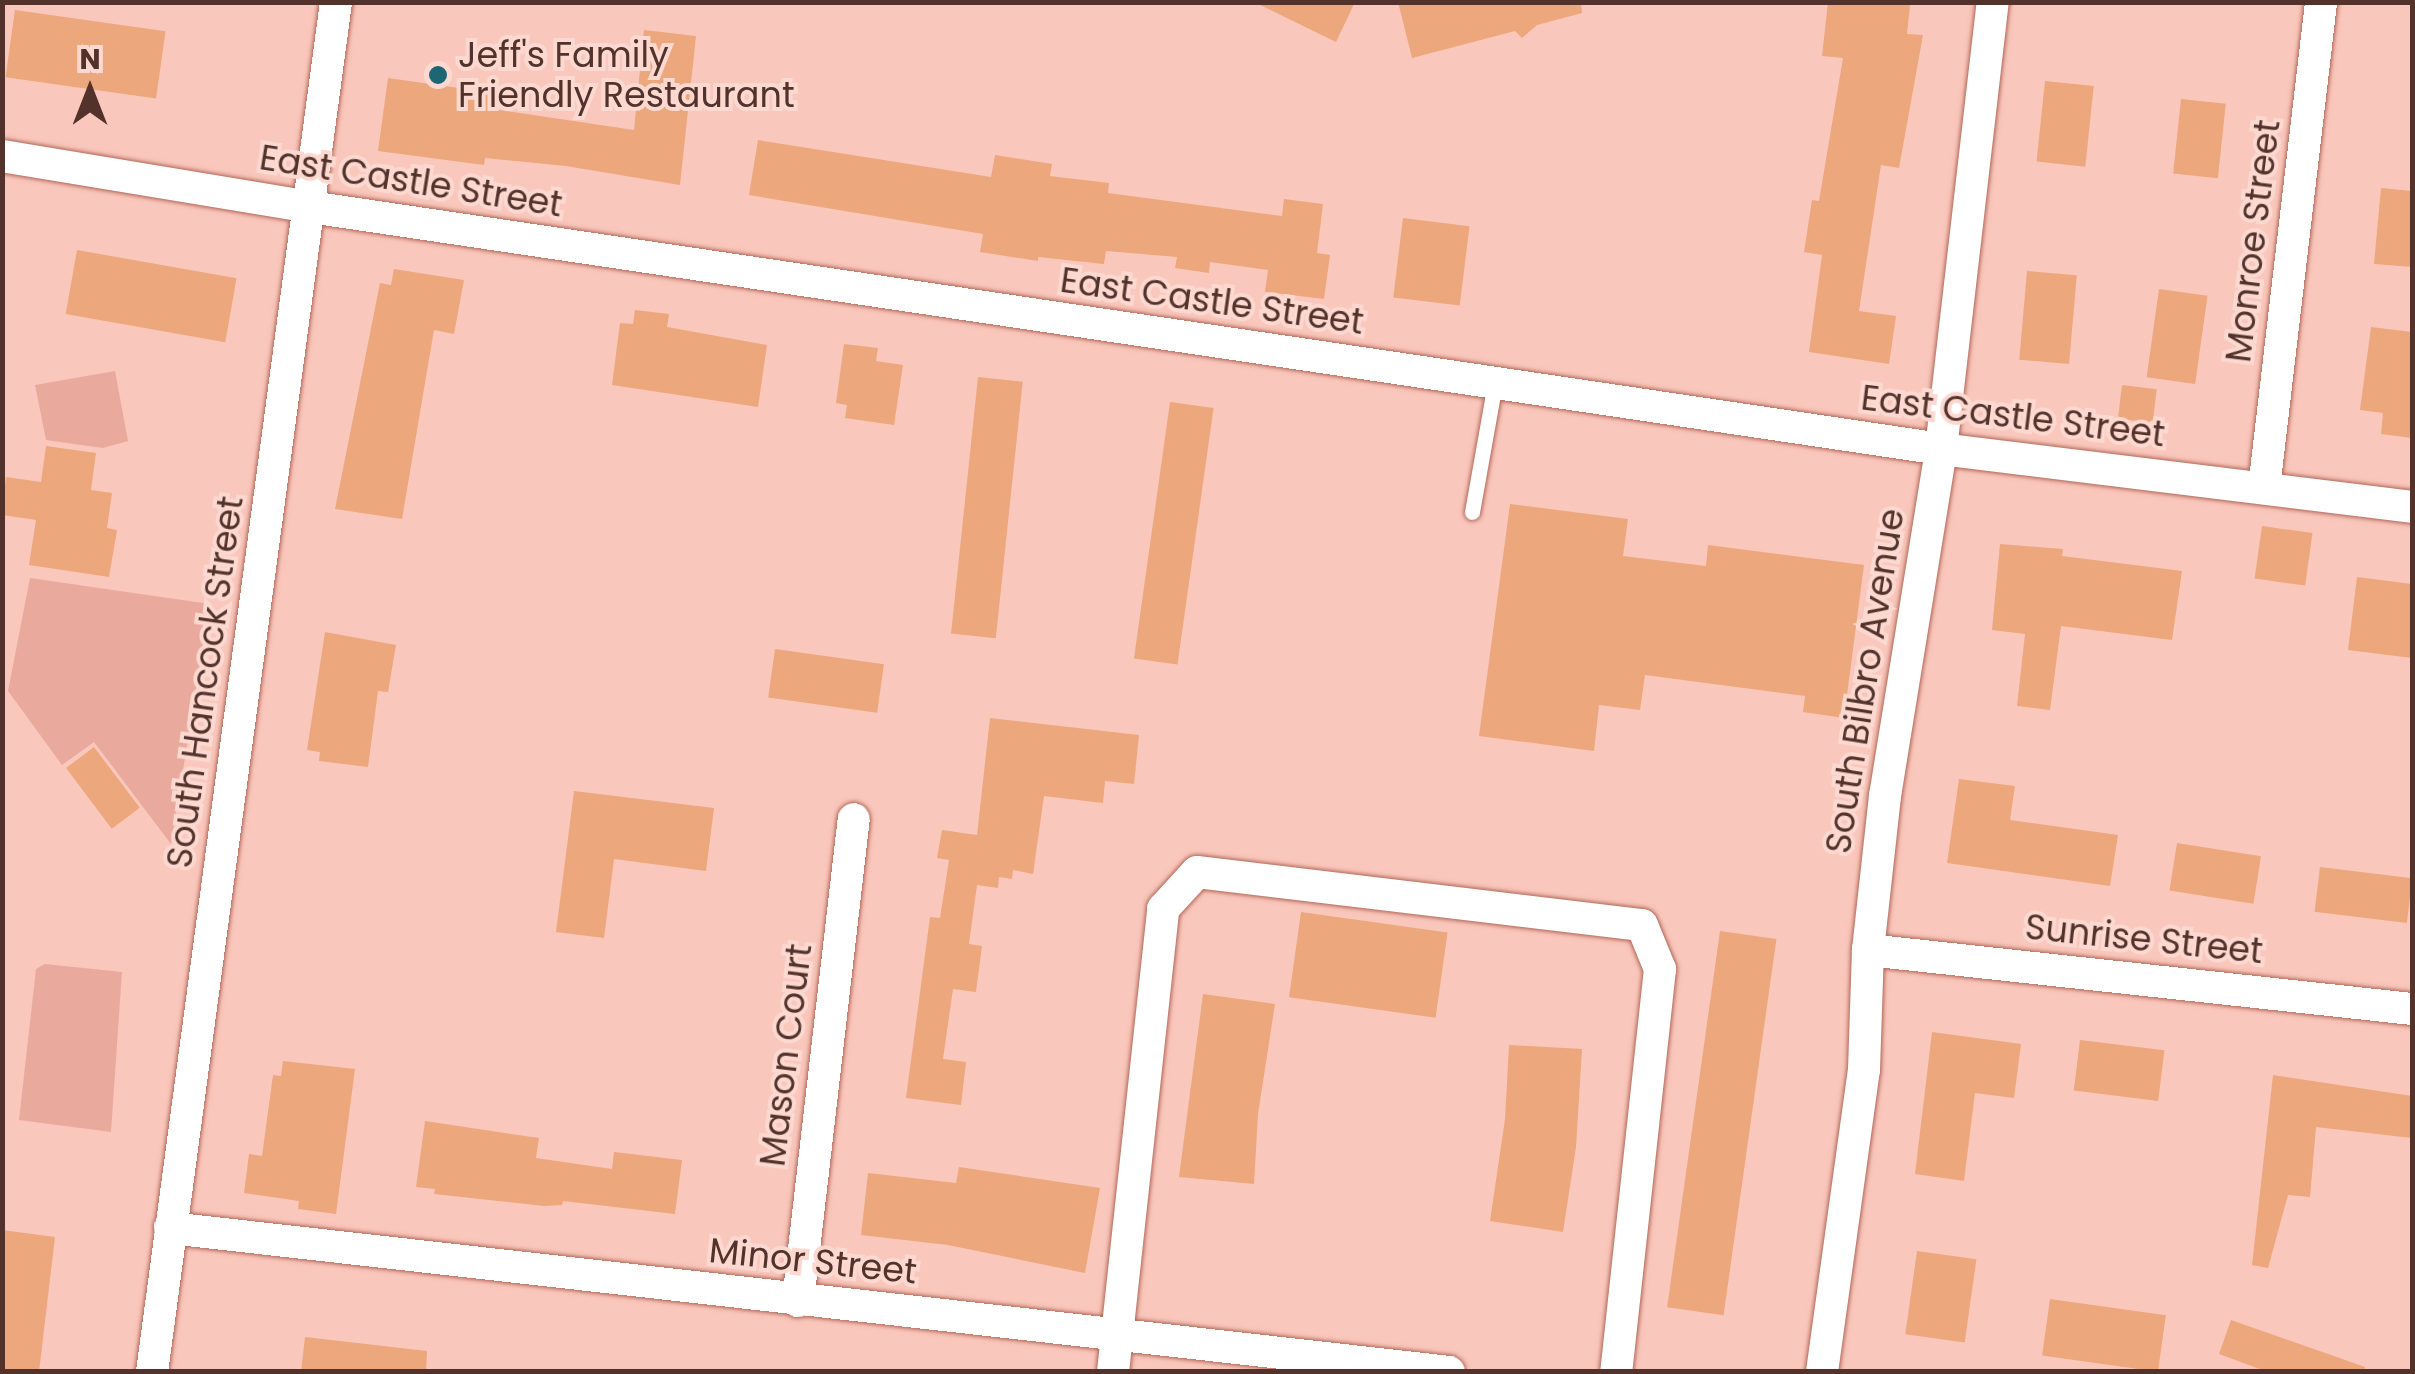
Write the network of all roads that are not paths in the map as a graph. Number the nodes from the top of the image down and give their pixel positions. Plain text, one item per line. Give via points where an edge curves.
1 (336, 2) edge
2 (1993, 2) edge
3 (2321, 2) edge
4 (2, 156) edge
5 (310, 208) junction
6 (1495, 383) junction
7 (1940, 449) junction
8 (2264, 488) junction
9 (2412, 507) edge
10 (1472, 512) dead end
11 (854, 819) dead end
12 (1868, 950) junction
13 (2412, 1009) edge
14 (170, 1228) junction
15 (798, 1301) junction
16 (1117, 1333) junction
17 (152, 1372) edge
18 (1113, 1372) edge
19 (1448, 1372) edge
20 (1616, 1372) edge
21 (1822, 1372) edge

1 - 5 street, South Hancock Street
2 - 7 street, South Bilbro Avenue
3 - 8 street, Monroe Street
4 - 5 street, East Castle Street
5 - 6 street, East Castle Street
5 - 14 street, South Hancock Street
6 - 7 street, East Castle Street
6 - 10 lane
7 - 8 street, East Castle Street
7 - 12 street, South Bilbro Avenue via 1885,796
8 - 9 street, East Castle Street
11 - 15 street, Mason Court
12 - 13 street, Sunrise Street
12 - 21 street, South Bilbro Avenue via 1864,1070
14 - 15 street, Minor Street
14 - 17 street, South Hancock Street
15 - 16 street, Minor Street
16 - 18 street
16 - 19 street, Minor Street
16 - 20 street via 1163,909 1197,872 1642,925 1660,969

